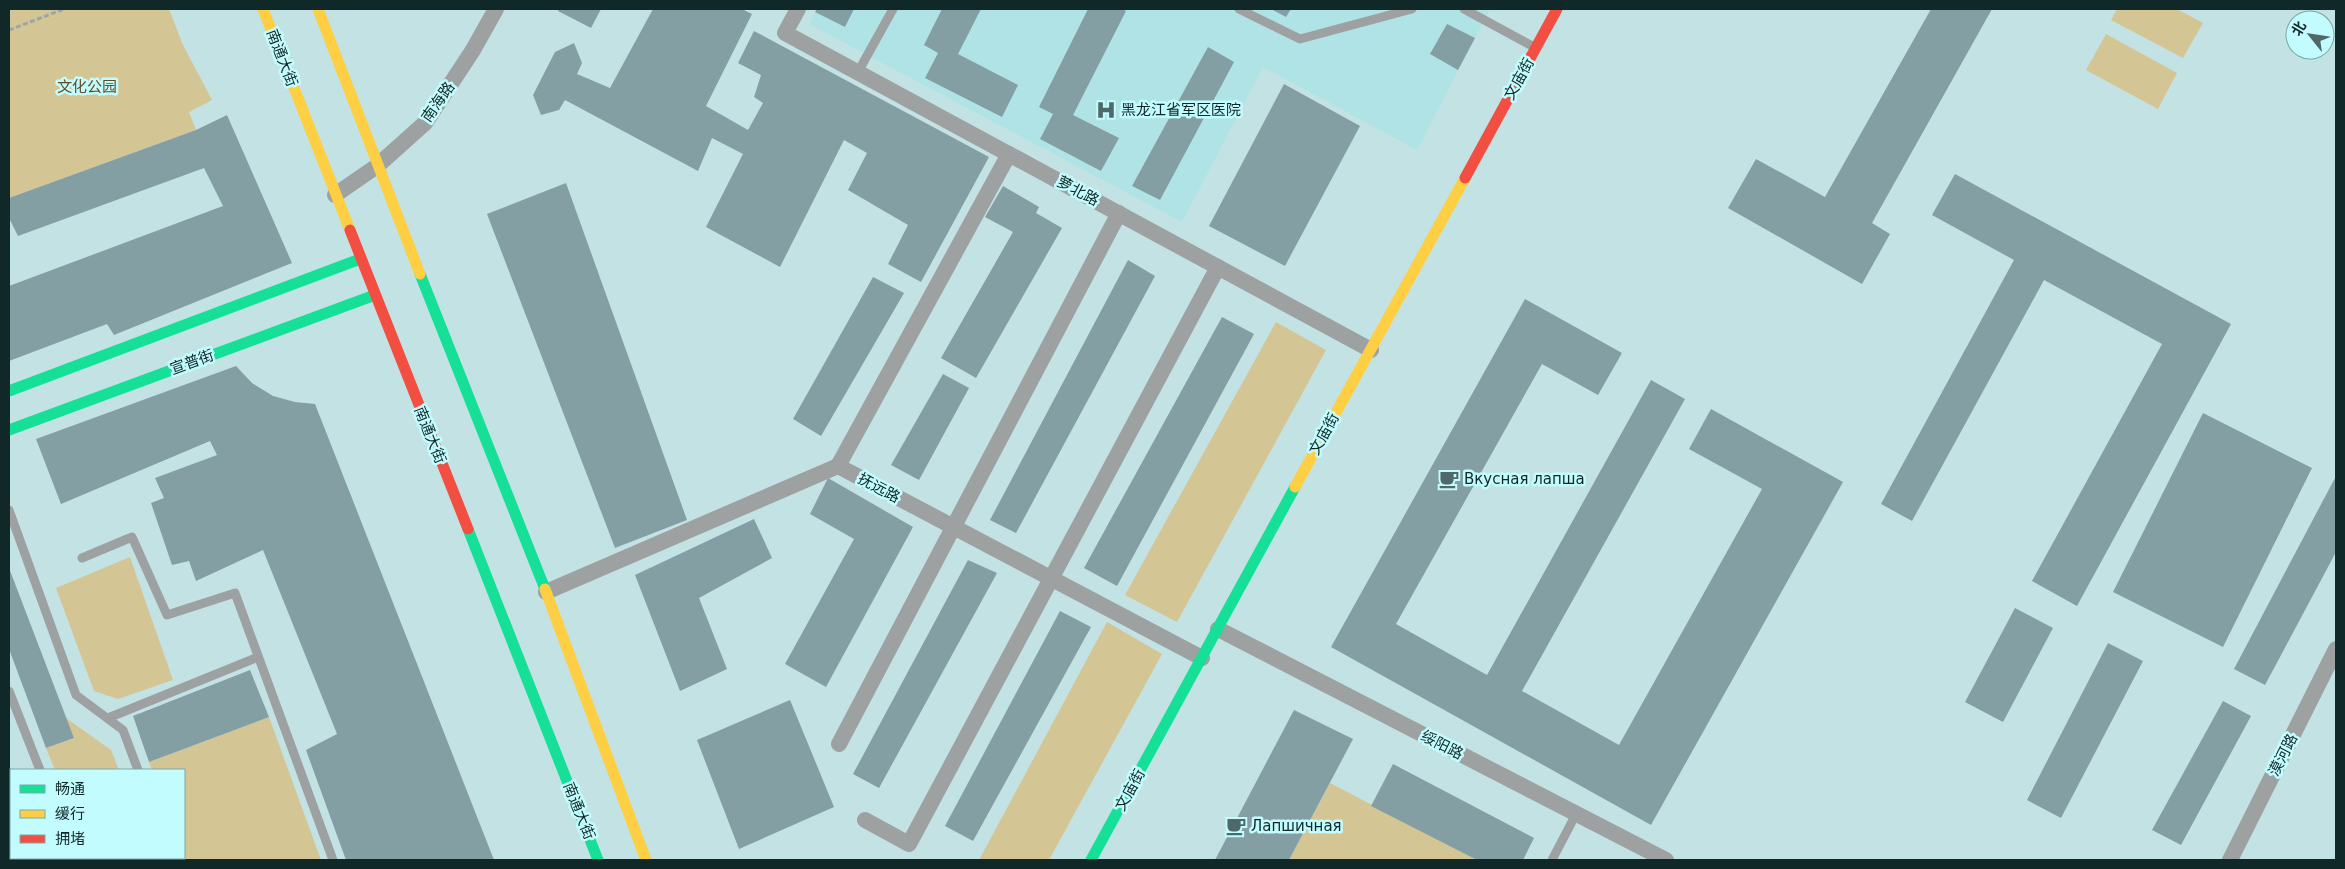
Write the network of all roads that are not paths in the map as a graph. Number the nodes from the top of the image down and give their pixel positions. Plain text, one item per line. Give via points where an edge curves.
1 (263, 9) edge
2 (318, 9) edge
3 (496, 9) edge
4 (798, 9) edge
5 (893, 9) edge
6 (1239, 9) edge
7 (1412, 9) edge
8 (1464, 9) edge
9 (1557, 9) edge
10 (1384, 12) edge
11 (1536, 48) junction
12 (858, 72) junction
13 (1009, 154) junction
14 (377, 166) junction
15 (335, 195) junction
16 (1119, 213) junction
17 (360, 259) junction
18 (1218, 267) junction
19 (375, 295) junction
20 (1370, 350) junction
21 (9, 391) edge
22 (9, 430) edge
23 (838, 466) junction
24 (9, 510) edge
25 (953, 527) junction
26 (82, 558) dead end
27 (1051, 579) junction
28 (546, 592) junction
29 (1218, 629) junction
30 (2336, 649) edge
31 (258, 657) junction
32 (1202, 658) junction
33 (9, 691) edge
34 (13, 715) edge
35 (108, 718) junction
36 (839, 744) dead end
37 (38, 769) edge
38 (138, 769) edge
39 (1576, 814) junction
40 (865, 820) dead end
41 (333, 860) edge
42 (598, 860) edge
43 (646, 860) edge
44 (1091, 860) edge
45 (1552, 860) edge
46 (1666, 860) edge
47 (2230, 860) edge

1 - 15 main road, 南通大街
2 - 14 main road
3 - 14 street, 南海路 via 426,123
4 - 12 street, 萝北路 via 785,32
5 - 12 lane
6 - 10 lane via 1300,39
7 - 10 lane
8 - 11 lane
9 - 11 main road, 文庙街
11 - 20 main road, 文庙街
12 - 13 street, 萝北路
13 - 16 street, 萝北路
13 - 23 street
14 - 15 street, 南海路
14 - 28 main road
15 - 17 main road, 南通大街
16 - 18 street, 萝北路
16 - 25 street
17 - 19 main road, 南通大街
17 - 21 main road
18 - 20 street, 萝北路
18 - 27 street
19 - 22 main road, 宣普街
19 - 42 main road, 南通大街
20 - 29 main road, 文庙街
23 - 25 street, 抚远路
23 - 28 street
24 - 35 lane via 76,695
25 - 27 street, 抚远路
25 - 36 street
26 - 31 lane via 132,537 168,615 235,593
27 - 32 street, 抚远路
27 - 40 street via 909,844
28 - 43 main road
29 - 32 main road, 文庙街
29 - 39 street, 绥阳路
30 - 47 street, 漠河路
31 - 35 lane
31 - 41 lane
32 - 44 main road, 文庙街
33 - 34 lane
34 - 37 lane
35 - 38 lane via 123,730
39 - 45 lane
39 - 46 street, 绥阳路

